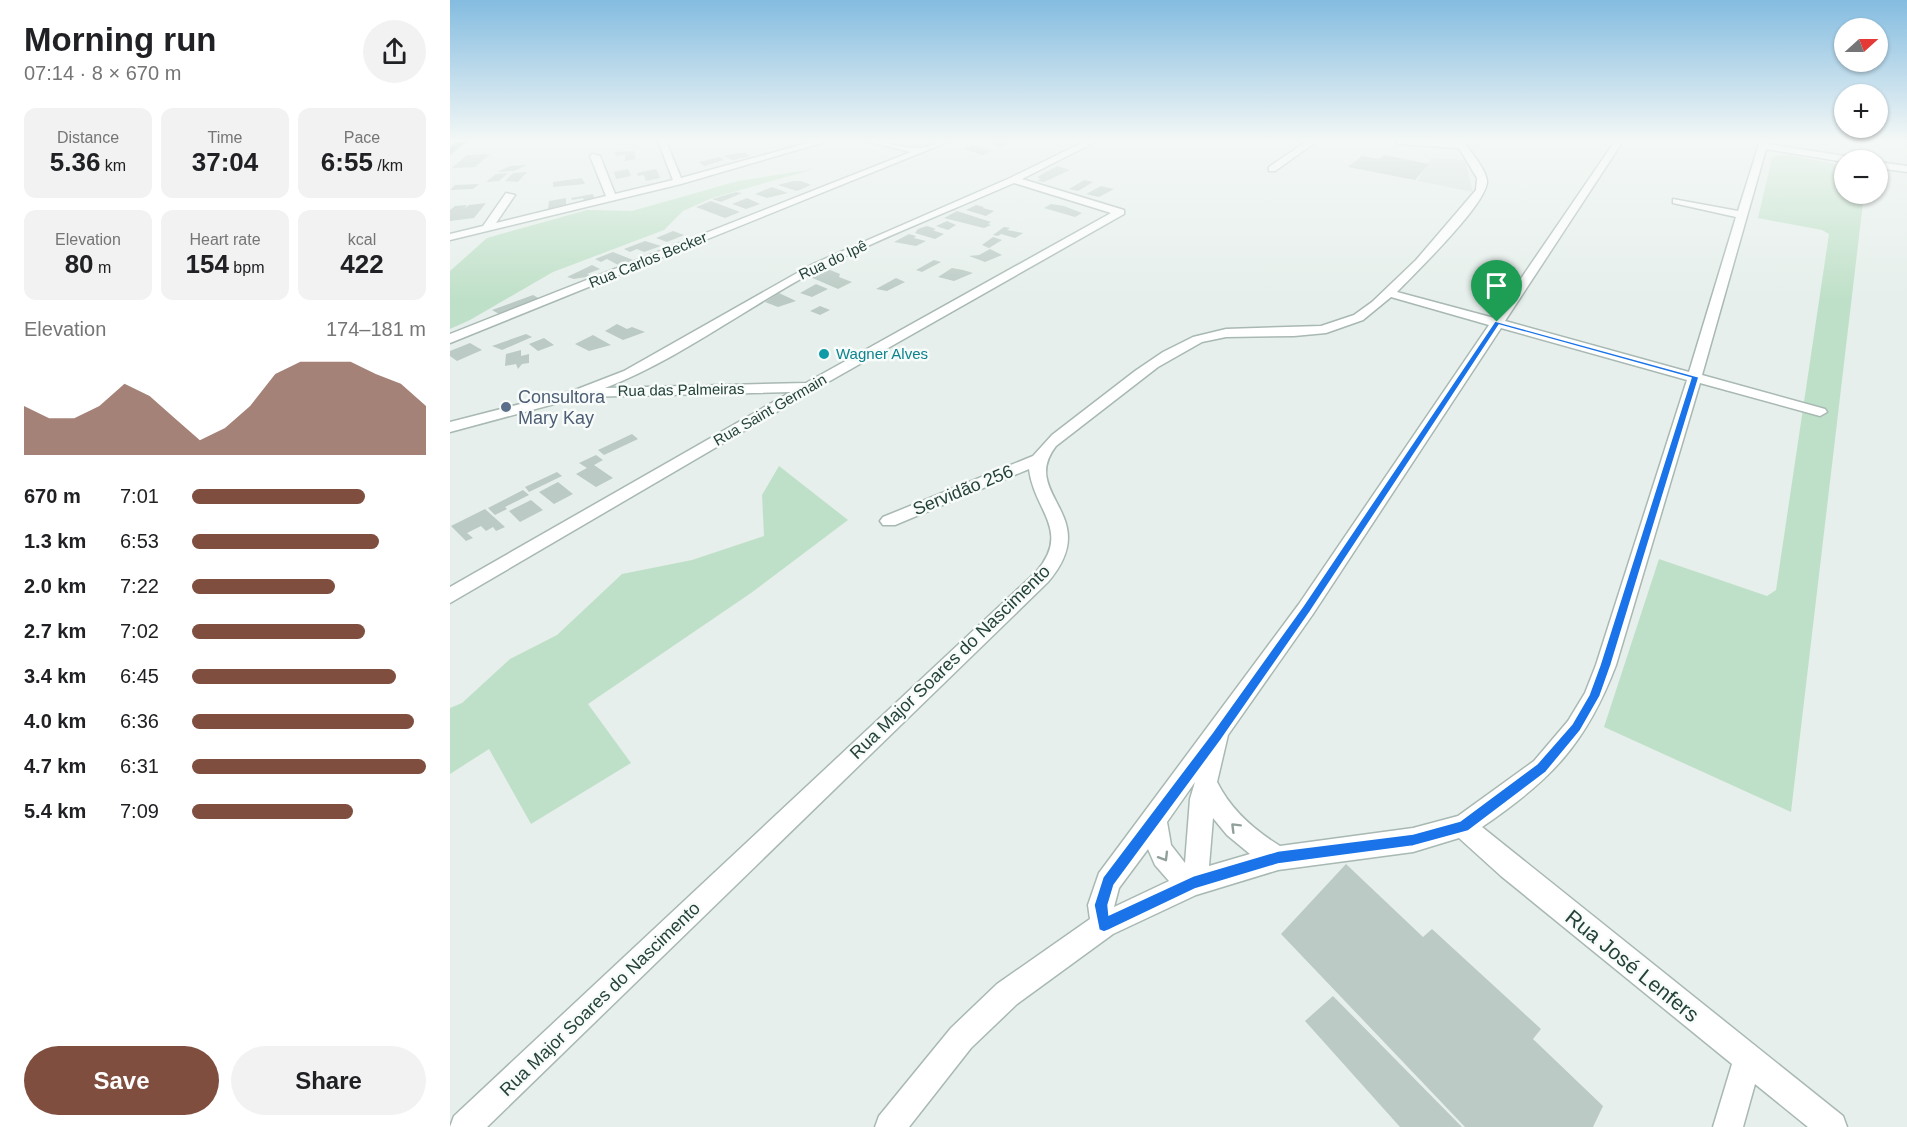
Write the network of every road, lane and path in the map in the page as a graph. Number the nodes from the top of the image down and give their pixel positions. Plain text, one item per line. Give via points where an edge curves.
1 (610, 194) edge
2 (633, 194) edge
3 (813, 194) edge
4 (982, 194) edge
5 (1058, 194) edge
6 (1477, 194) edge
7 (1584, 194) edge
8 (1748, 194) edge
9 (510, 195) dead end
10 (612, 199) junction
11 (1677, 201) dead end
12 (1742, 215) junction
13 (487, 228) junction
14 (450, 237) edge
15 (1389, 293) junction
16 (1497, 322) junction
17 (450, 339) edge
18 (1695, 377) junction
19 (809, 387) junction
20 (580, 393) junction
21 (1820, 412) dead end
22 (450, 427) edge
23 (1037, 460) junction
24 (889, 521) dead end
25 (450, 596) edge
26 (1216, 736) junction
27 (1206, 783) junction
28 (1155, 819) junction
29 (1463, 826) junction
30 (1278, 858) junction
31 (1193, 883) junction
32 (1104, 925) junction
33 (1748, 1059) junction
34 (465, 1127) edge
35 (890, 1127) edge
36 (1728, 1127) edge
37 (1832, 1127) edge

1 - 10 street
2 - 10 street
3 - 17 street, Rua Carlos Becker
4 - 20 street, Rua do Ipê via 817,266 629,374
5 - 19 street, Rua Saint Germain via 1120,212
6 - 15 street via 1430,254
7 - 16 street
8 - 12 street
9 - 13 street
10 - 13 street
11 - 12 street
12 - 18 street
13 - 14 street
15 - 16 street
15 - 23 street via 1363,315 1333,327 1212,335 1191,343 1139,375 1052,443
16 - 18 street
16 - 26 street via 1306,609
18 - 21 street
18 - 29 street via 1594,696 1576,728 1542,768
19 - 20 street, Rua das Palmeiras
19 - 25 street, Rua Saint Germain
20 - 22 street, Rua das Palmeiras
23 - 24 street, Servidão 256
23 - 34 street, Rua Major Soares do Nascimento via 1038,482 1061,532 1056,557 1042,577
26 - 27 street
26 - 28 street
30 -> 27 street via 1228,822
27 - 31 street
28 -> 31 street via 1162,857
28 - 32 street via 1108,882 1101,905
29 - 30 street via 1413,840
29 - 33 street, Rua José Lenfers
30 - 31 street
31 - 32 street
32 - 35 street via 1007,994 961,1038
33 - 36 street
33 - 37 street, Rua José Lenfers

